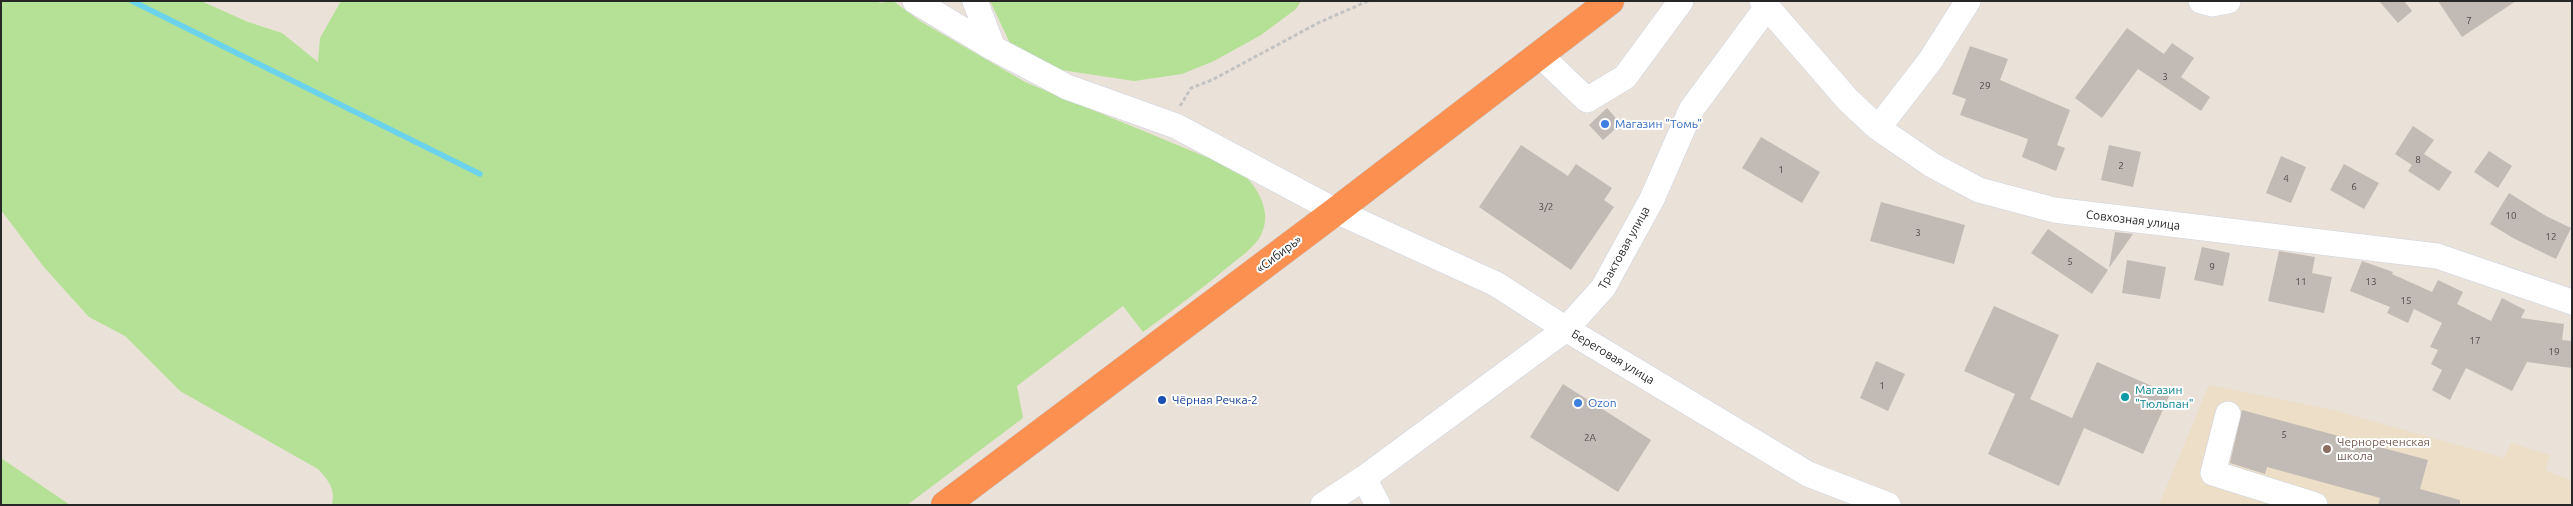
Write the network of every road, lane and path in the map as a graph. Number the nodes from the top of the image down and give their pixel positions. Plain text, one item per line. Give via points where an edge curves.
1 (915, 1) edge
2 (976, 1) edge
3 (1368, 1) edge
4 (1610, 1) edge
5 (1681, 1) edge
6 (1968, 1) edge
7 (2201, 1) edge
8 (2228, 1) edge
9 (1764, 4) edge
10 (993, 48) junction
11 (1540, 55) junction
12 (1176, 126) junction
13 (1878, 128) junction
14 (1336, 211) junction
15 (2572, 302) edge
16 (1566, 329) junction
17 (2228, 414) dead end
18 (1364, 478) junction
19 (945, 505) edge
20 (1323, 505) edge
21 (1378, 505) edge
22 (1888, 505) edge
23 (2315, 505) edge

1 - 10 street, Береговая улица
2 - 10 street
3 - 12 path via 1191,88 1177,111
4 - 11 highway, «Сибирь»
5 - 11 street via 1625,77 1586,100
6 - 13 street via 1930,61
7 - 8 street via 2212,4
9 - 13 street, Совхозная улица via 1848,100
9 - 16 street, Трактовая улица via 1692,110 1652,199 1603,288
10 - 12 street, Береговая улица via 1067,87
11 - 14 highway, «Сибирь»
12 - 14 street, Береговая улица
13 - 15 street, Совхозная улица via 1932,165 1979,190 2054,210 2437,256
14 - 16 street, Береговая улица via 1496,284
14 - 19 highway, «Сибирь»
16 - 18 street, Трактовая улица
16 - 22 street, Береговая улица via 1808,474
17 - 23 street via 2213,473
18 - 20 street, Трактовая улица
18 - 21 street

